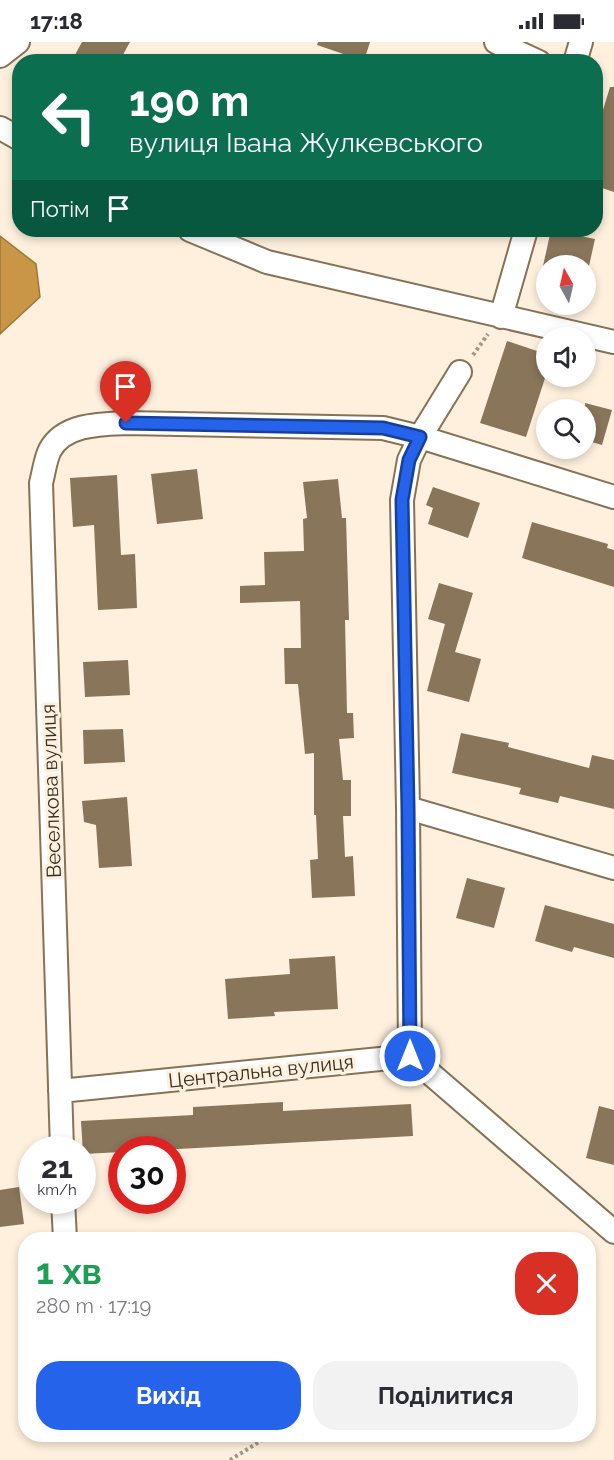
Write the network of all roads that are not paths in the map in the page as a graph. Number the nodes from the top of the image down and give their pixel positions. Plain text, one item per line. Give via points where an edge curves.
1 (18, 42) edge
2 (496, 42) edge
3 (522, 54) edge
4 (0, 56) edge
5 (207, 237) edge
6 (524, 237) edge
7 (501, 317) junction
8 (614, 342) edge
9 (460, 372) dead end
10 (420, 437) junction
11 (614, 497) edge
12 (408, 808) junction
13 (614, 868) edge
14 (410, 1056) junction
15 (60, 1091) junction
16 (62, 1136) edge
17 (64, 1214) edge
18 (65, 1232) edge
19 (614, 1232) edge

1 - 4 street
2 - 3 street
5 - 7 street via 267,262
6 - 7 street
7 - 8 street
9 - 10 street
10 - 11 street
10 - 12 street via 409,460 402,500
10 - 15 street, Веселкова вулиця via 383,428 95,424 60,438 49,451 41,483
12 - 13 street
12 - 14 street
14 - 15 street, Центральна вулиця
14 - 19 street
15 - 16 street, Веселкова вулиця
17 - 18 street

